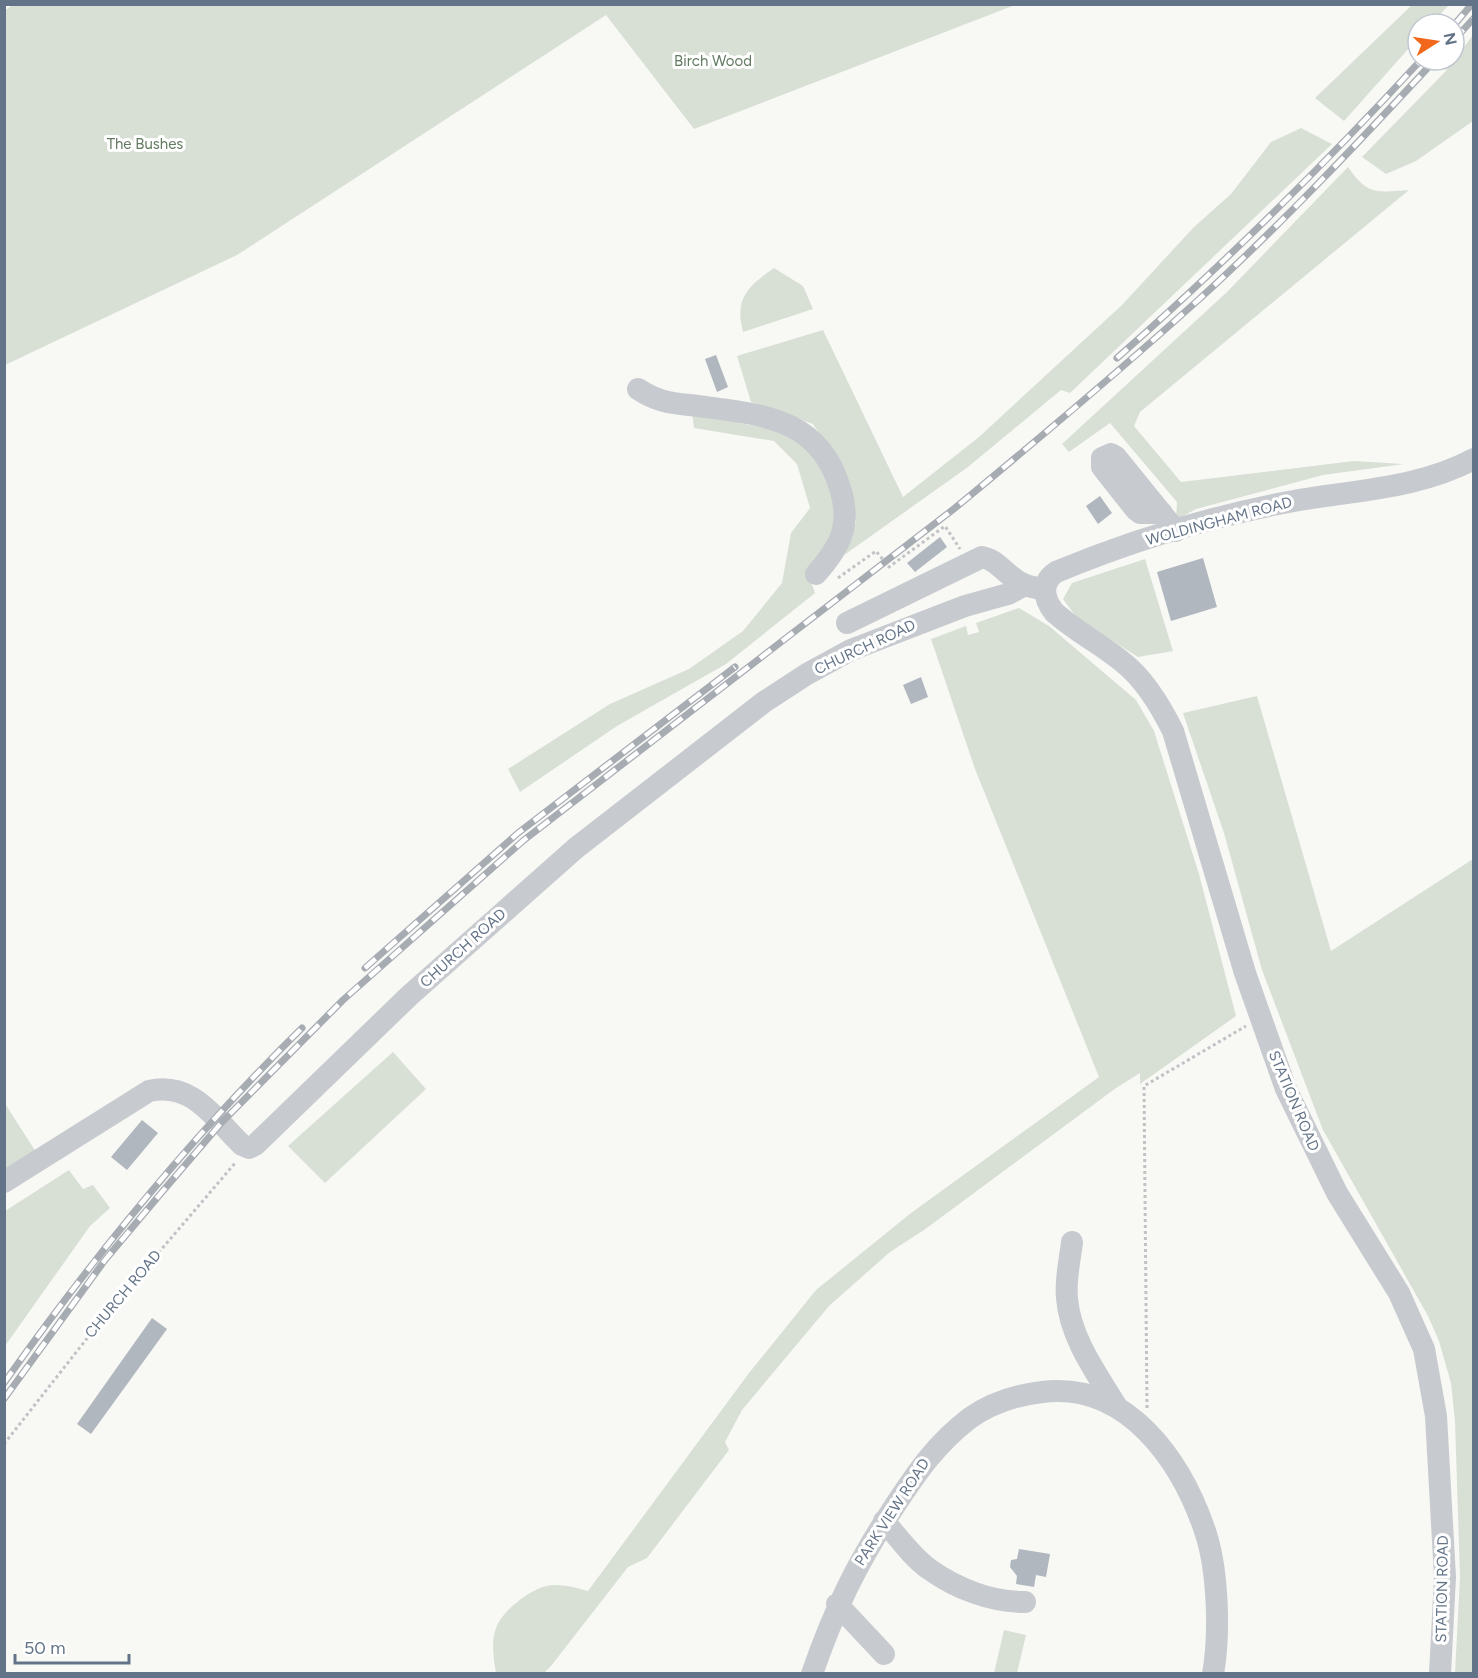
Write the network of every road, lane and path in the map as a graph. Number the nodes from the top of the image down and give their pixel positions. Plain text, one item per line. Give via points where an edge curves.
1 (638, 389) dead end
2 (1473, 459) edge
3 (1162, 513) dead end
4 (1176, 531) junction
5 (867, 557) dead end
6 (968, 562) junction
7 (816, 574) dead end
8 (1035, 587) junction
9 (847, 623) dead end
10 (1260, 1017) junction
11 (242, 1144) junction
12 (4, 1182) edge
13 (1072, 1242) dead end
14 (1118, 1407) junction
15 (1141, 1426) junction
16 (4, 1444) edge
17 (884, 1521) junction
18 (1024, 1602) dead end
19 (837, 1604) junction
20 (884, 1654) dead end
21 (812, 1674) edge
22 (1213, 1674) edge
23 (1440, 1674) edge

1 - 7 street via 656,401 734,411 788,424 819,445 835,470 845,514 835,552
2 - 4 street, WOLDINGHAM ROAD via 1415,482 1258,507
3 - 4 street
4 - 8 street, WOLDINGHAM ROAD via 1056,572
5 - 6 path via 876,551 889,567 945,526
6 - 8 street via 988,558 1006,575
6 - 9 street
8 - 10 street, STATION ROAD via 1054,612 1126,665 1150,692 1170,725
8 - 11 street, CHURCH ROAD via 965,606 851,650 764,702 576,848 409,996 261,1140
10 - 15 path via 1144,1086 1148,1404
10 - 23 street, STATION ROAD via 1286,1089 1317,1154 1399,1293 1424,1349 1436,1416 1446,1577
11 - 12 street via 200,1104 177,1089 149,1091
11 - 16 path, CHURCH ROAD
13 - 14 street via 1066,1294 1068,1314
14 - 15 street, PARK VIEW ROAD
14 - 17 street, PARK VIEW ROAD via 1084,1392 1056,1390 1000,1402 971,1418 927,1457
15 - 22 street, PARK VIEW ROAD via 1170,1458 1206,1535 1216,1617
17 - 18 street via 927,1568 956,1585 1000,1602
17 - 19 street, PARK VIEW ROAD
19 - 20 street
19 - 21 street, PARK VIEW ROAD

